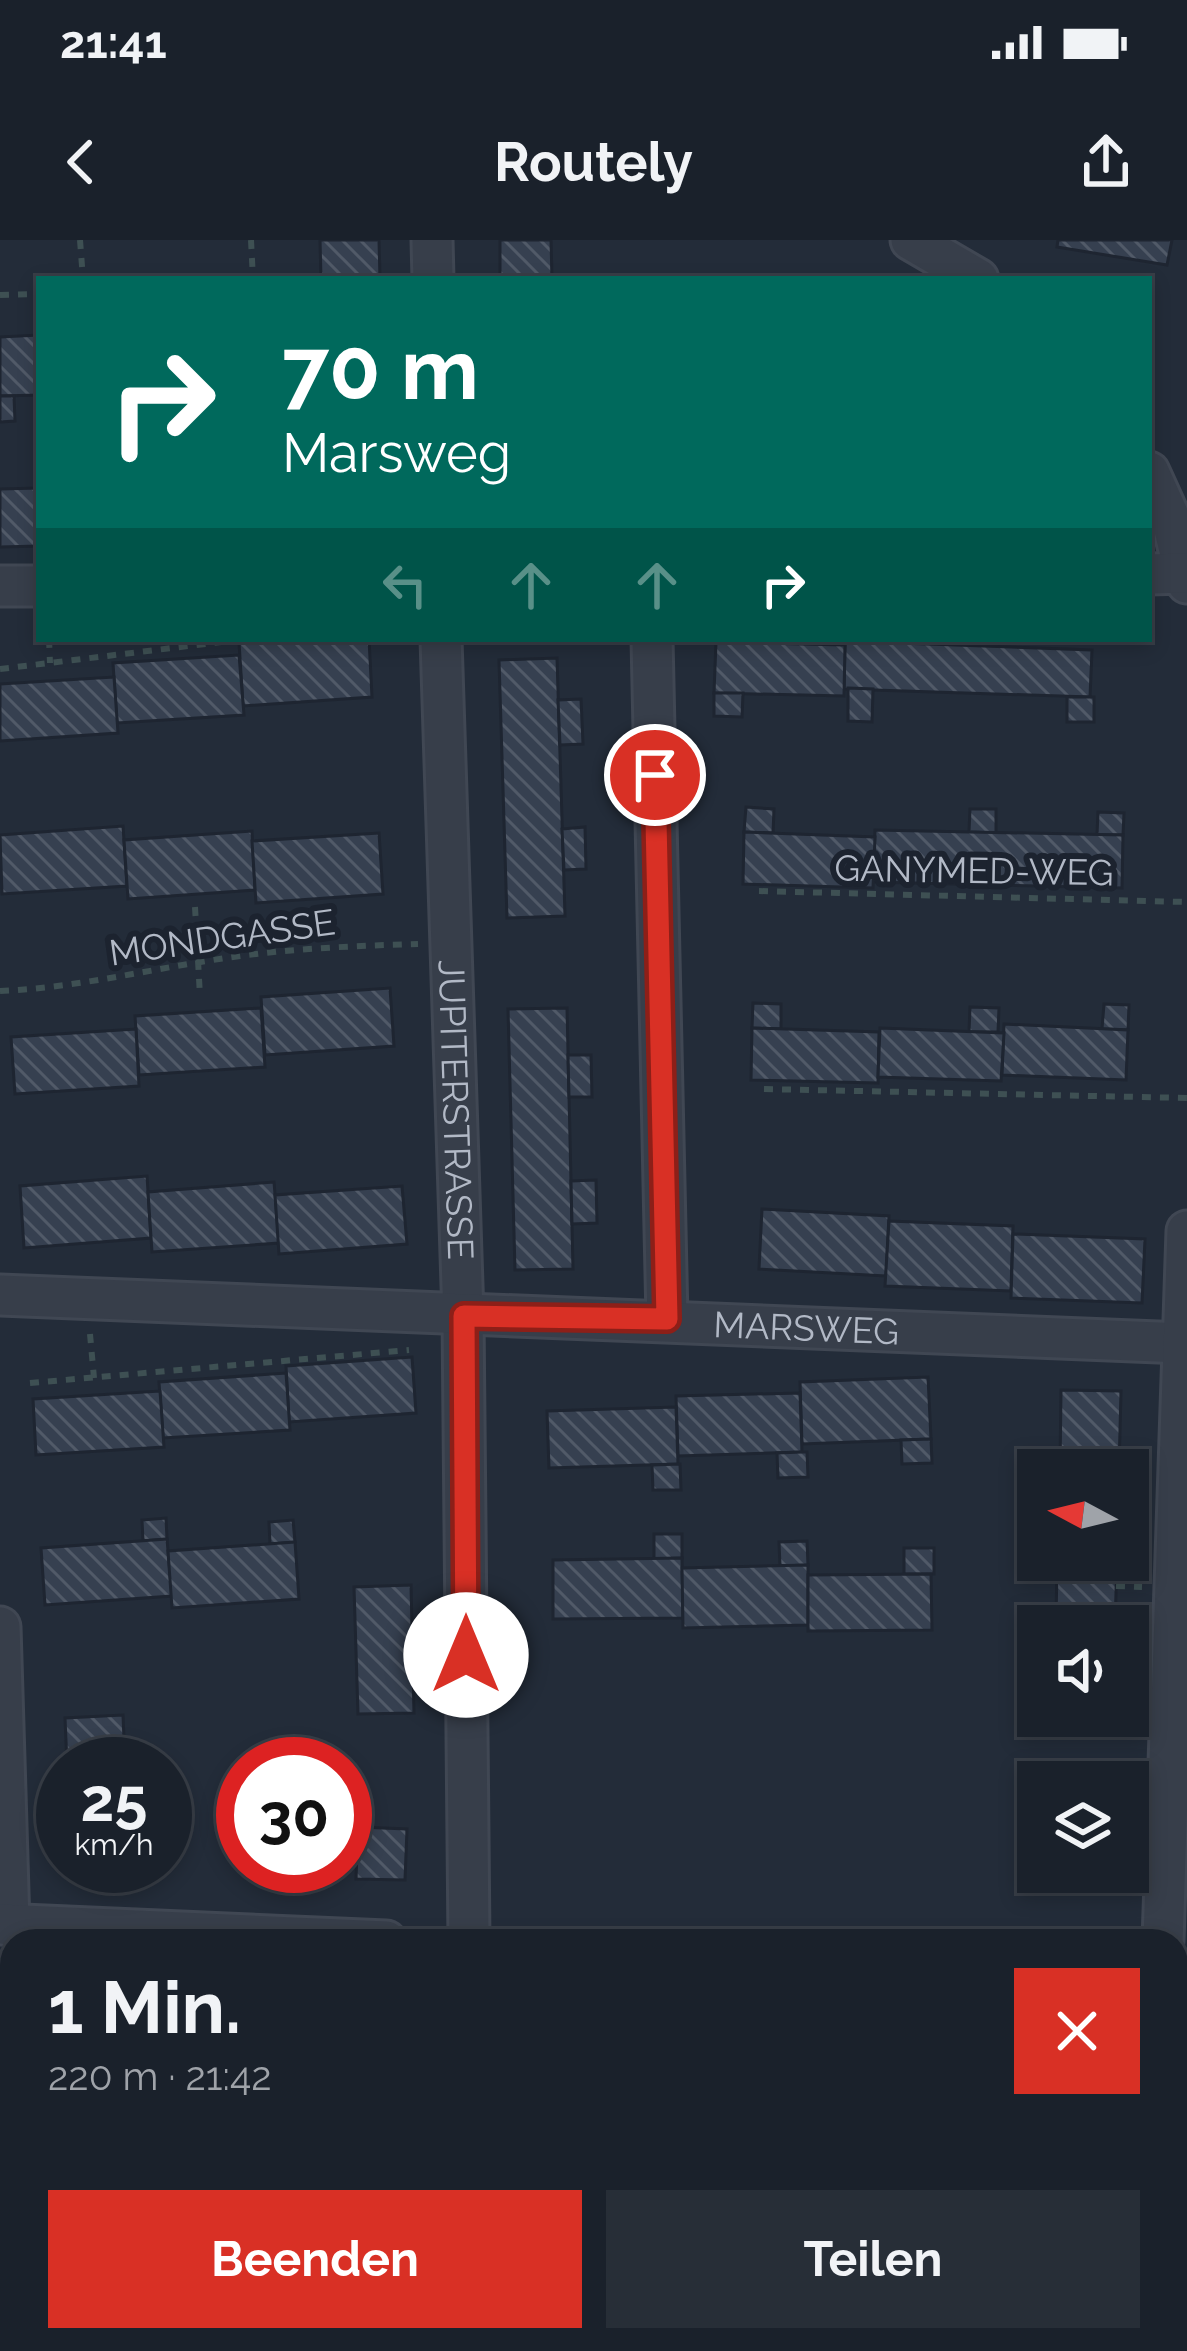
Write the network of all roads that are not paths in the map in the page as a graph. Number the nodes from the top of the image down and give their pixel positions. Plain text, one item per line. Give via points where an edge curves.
1 (432, 240) edge
2 (911, 240) edge
3 (433, 276) edge
4 (974, 276) edge
5 (1152, 479) edge
6 (1186, 573) edge
7 (1152, 574) edge
8 (1187, 583) edge
9 (0, 586) edge
10 (36, 586) edge
11 (441, 642) edge
12 (652, 642) edge
13 (1187, 1231) edge
14 (0, 1294) edge
15 (667, 1319) junction
16 (464, 1331) junction
17 (1183, 1343) junction
18 (0, 1627) edge
19 (24, 1929) edge
20 (469, 1929) edge
21 (1163, 1929) edge

1 - 3 street
2 - 4 street
5 - 6 street
6 - 7 street
6 - 8 street
9 - 10 street
11 - 16 street, JUPITERSTRASSE
12 - 15 street
13 - 17 street
14 - 16 street, MARSWEG
15 - 16 street, MARSWEG
15 - 17 street, MARSWEG
16 - 20 street, JUPITERSTRASSE
17 - 21 street
18 - 19 street

